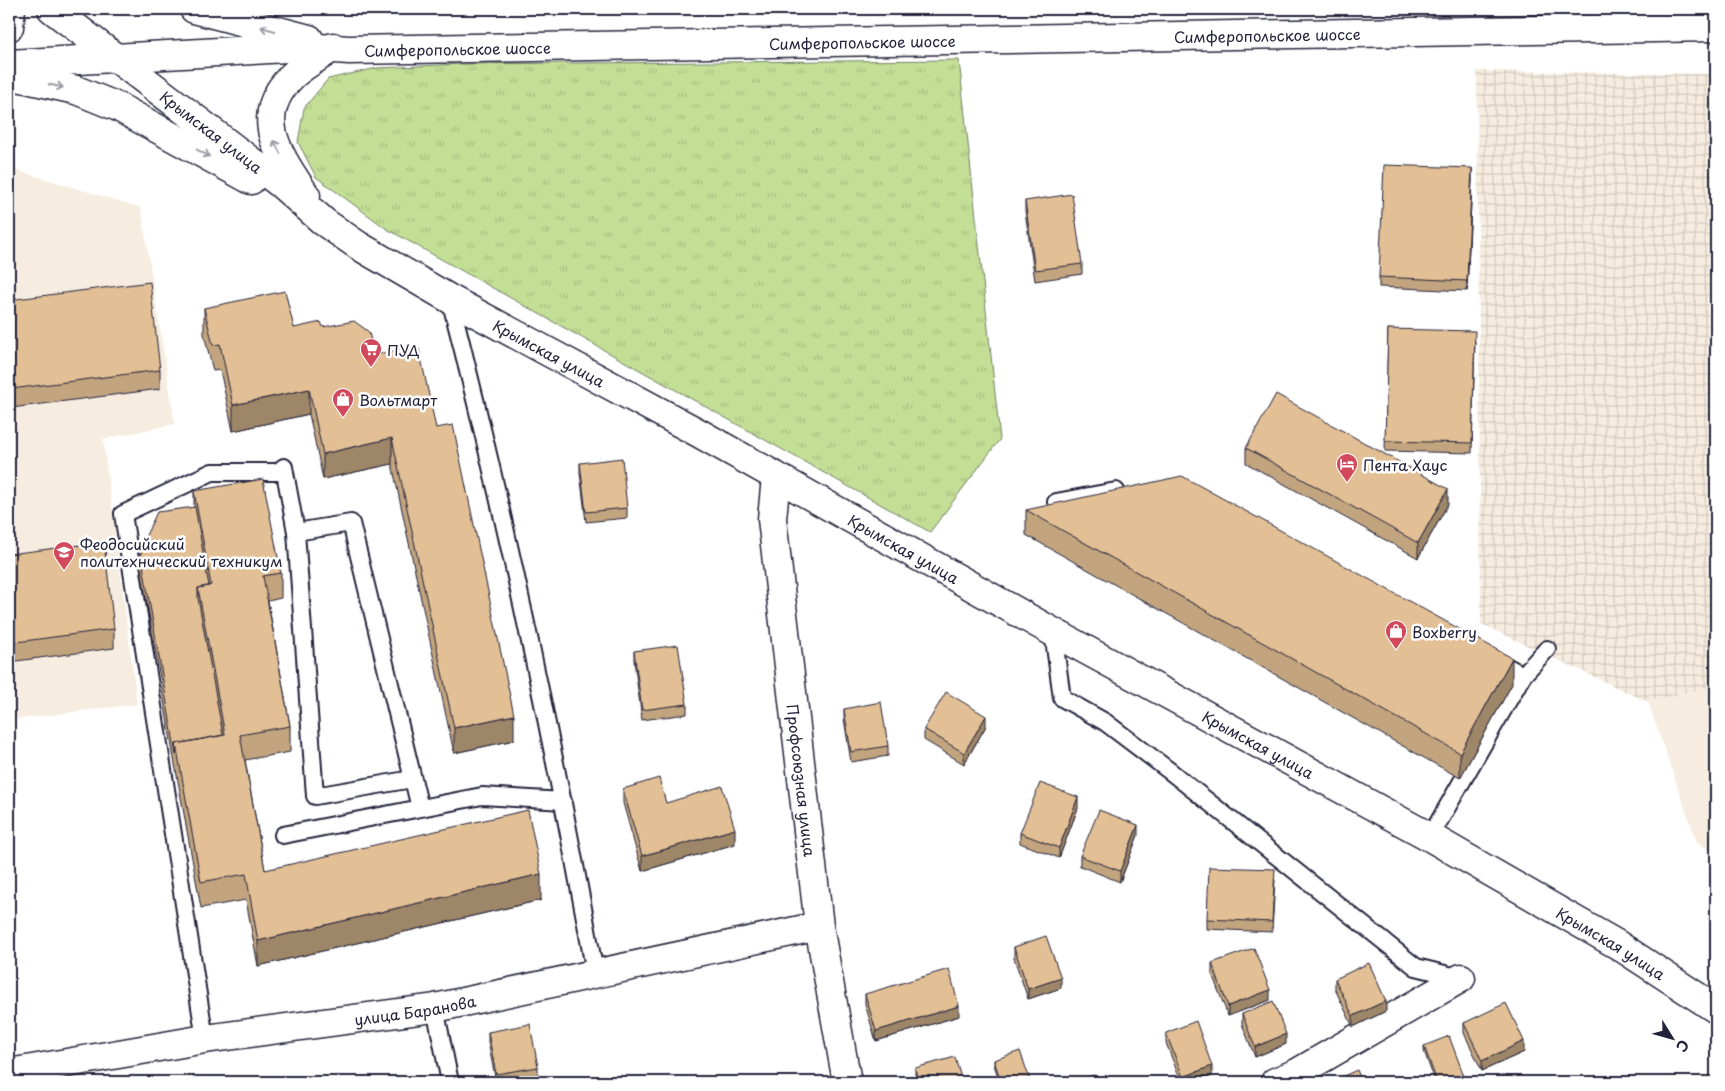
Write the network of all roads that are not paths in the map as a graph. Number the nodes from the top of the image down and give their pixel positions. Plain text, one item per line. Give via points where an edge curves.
1 (11, 9) edge
2 (52, 9) edge
3 (194, 9) edge
4 (9, 27) edge
5 (1716, 27) edge
6 (341, 49) junction
7 (112, 56) junction
8 (9, 64) edge
9 (9, 76) edge
10 (322, 220) junction
11 (450, 299) junction
12 (776, 477) junction
13 (1134, 488) edge
14 (1056, 502) edge
15 (296, 532) junction
16 (1053, 632) junction
17 (1547, 649) dead end
18 (1480, 652) edge
19 (1523, 675) junction
20 (412, 779) junction
21 (563, 800) junction
22 (420, 808) junction
23 (283, 835) dead end
24 (1430, 837) junction
25 (819, 926) junction
26 (595, 973) junction
27 (1461, 978) joint
28 (435, 1008) junction
29 (1716, 1009) edge
30 (205, 1039) junction
31 (9, 1072) edge
32 (1291, 1079) edge
33 (450, 1082) edge
34 (847, 1082) edge

1 - 4 main road
2 - 7 main road, Крымская улица
6 -> 3 main road
5 - 6 main road, Симферопольское шоссе
6 - 7 main road, Симферопольское шоссе
10 -> 6 main road via 273,140 270,114 277,93 293,75
7 - 8 main road, Симферопольское шоссе
7 - 10 main road, Крымская улица
9 -> 10 main road via 76,90 118,107
10 - 11 main road, Крымская улица via 359,246
11 - 12 main road, Крымская улица
11 - 21 lane via 481,421
12 - 16 main road, Крымская улица
12 - 25 main road, Профсоюзная улица via 772,519
13 - 14 lane
15 - 20 lane via 351,523
15 - 20 lane via 315,796
15 - 30 lane via 284,467 278,472 212,472 123,514
16 - 24 main road, Крымская улица
16 - 27 lane via 1062,698 1105,722 1157,761 1416,967
17 - 19 lane
18 - 19 lane
19 - 24 lane
20 - 22 lane
21 - 22 lane via 482,796
21 - 26 lane
22 - 23 lane
24 - 29 main road, Крымская улица via 1618,945
25 - 26 main road, улица Баранова
25 - 34 main road, Профсоюзная улица
26 - 28 main road, улица Баранова
27 - 32 main road
28 - 30 main road, улица Баранова
28 - 33 lane
30 - 31 main road, улица Баранова

